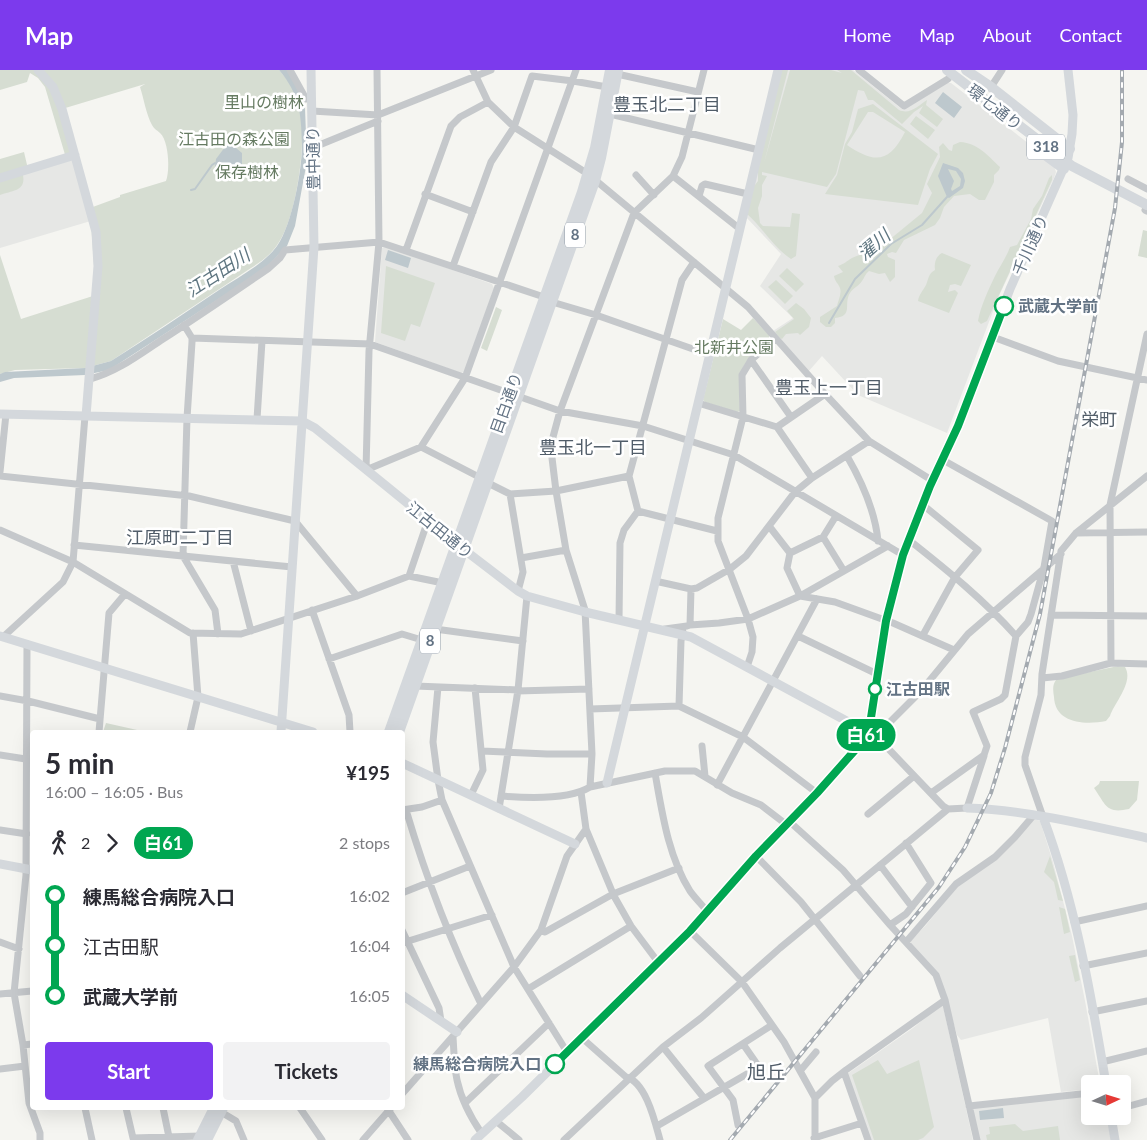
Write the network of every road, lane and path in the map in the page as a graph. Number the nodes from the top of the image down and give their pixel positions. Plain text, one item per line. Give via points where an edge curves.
1 (38, 70) edge
2 (290, 70) edge
3 (311, 70) edge
4 (377, 70) edge
5 (491, 70) edge
6 (576, 70) edge
7 (704, 70) edge
8 (778, 70) edge
9 (859, 70) edge
10 (940, 70) edge
11 (1011, 70) edge
12 (1068, 70) edge
13 (615, 71) edge
14 (1002, 71) edge
15 (475, 73) edge
16 (955, 73) edge
17 (573, 81) junction
18 (607, 87) junction
19 (991, 88) junction
20 (698, 92) junction
21 (311, 98) junction
22 (488, 102) junction
23 (312, 111) junction
24 (610, 114) junction
25 (378, 118) junction
26 (514, 127) junction
27 (689, 134) junction
28 (312, 148) junction
29 (1070, 149) junction
30 (548, 150) junction
31 (759, 150) junction
32 (75, 155) junction
33 (1064, 169) junction
34 (636, 175) dead end
35 (673, 176) junction
36 (0, 178) edge
37 (591, 178) junction
38 (1128, 179) dead end
39 (1147, 189) edge
40 (425, 194) junction
41 (748, 194) junction
42 (654, 195) junction
43 (698, 196) junction
44 (1147, 198) edge
45 (1146, 209) edge
46 (473, 212) junction
47 (634, 213) junction
48 (740, 228) junction
49 (379, 242) junction
50 (314, 247) junction
51 (406, 250) junction
52 (694, 262) junction
53 (453, 266) junction
54 (500, 282) junction
55 (726, 289) junction
56 (548, 300) junction
57 (596, 315) junction
58 (184, 325) junction
59 (1147, 334) edge
60 (993, 337) junction
61 (192, 338) junction
62 (775, 339) junction
63 (262, 340) junction
64 (665, 341) junction
65 (308, 342) junction
66 (370, 344) junction
67 (710, 355) junction
68 (751, 360) junction
69 (90, 378) junction
70 (466, 378) junction
71 (1138, 378) junction
72 (1147, 380) edge
73 (825, 394) junction
74 (514, 395) junction
75 (698, 403) junction
76 (560, 411) junction
77 (3, 414) edge
78 (85, 416) junction
79 (743, 417) junction
80 (791, 417) junction
81 (187, 418) junction
82 (258, 419) junction
83 (302, 421) junction
84 (643, 426) junction
85 (777, 427) junction
86 (869, 441) junction
87 (689, 442) junction
88 (422, 447) junction
89 (734, 455) junction
90 (847, 456) junction
91 (943, 460) junction
92 (366, 470) junction
93 (0, 472) edge
94 (0, 476) edge
95 (629, 476) junction
96 (1147, 477) edge
97 (812, 478) junction
98 (483, 480) junction
99 (933, 481) junction
100 (79, 484) junction
101 (556, 491) junction
102 (795, 492) junction
103 (510, 494) junction
104 (185, 496) junction
105 (1110, 504) junction
106 (923, 505) junction
107 (638, 511) junction
108 (836, 516) junction
109 (670, 519) junction
110 (428, 520) junction
111 (295, 522) junction
112 (769, 526) junction
113 (0, 530) edge
114 (717, 532) junction
115 (1110, 532) junction
116 (1147, 532) edge
117 (1076, 533) junction
118 (823, 537) junction
119 (878, 540) junction
120 (909, 540) junction
121 (74, 545) junction
122 (460, 546) junction
123 (888, 546) junction
124 (566, 550) junction
125 (790, 553) junction
126 (1061, 554) junction
127 (903, 555) junction
128 (183, 556) junction
129 (521, 558) junction
130 (233, 561) junction
131 (73, 562) junction
132 (292, 567) junction
133 (1044, 567) junction
134 (730, 569) junction
135 (844, 571) junction
136 (409, 576) junction
137 (955, 577) junction
138 (655, 582) junction
139 (444, 583) junction
140 (691, 589) junction
141 (518, 591) junction
142 (125, 594) junction
143 (356, 596) junction
144 (527, 596) junction
145 (800, 596) junction
146 (818, 599) junction
147 (312, 610) junction
148 (994, 611) junction
149 (584, 612) junction
150 (1052, 615) junction
151 (1112, 615) junction
152 (1147, 616) edge
153 (288, 618) junction
154 (748, 619) junction
155 (619, 620) junction
156 (886, 621) junction
157 (644, 626) junction
158 (689, 626) junction
159 (434, 629) junction
160 (661, 630) junction
161 (251, 631) junction
162 (193, 634) junction
163 (218, 634) junction
164 (682, 635) junction
165 (923, 635) junction
166 (1, 636) edge
167 (798, 636) junction
168 (1016, 636) junction
169 (422, 640) junction
170 (523, 641) junction
171 (27, 644) junction
172 (954, 650) junction
173 (329, 659) junction
174 (1111, 662) junction
175 (1147, 664) edge
176 (747, 667) junction
177 (105, 668) junction
178 (877, 674) junction
179 (1042, 678) junction
180 (773, 680) junction
181 (415, 686) junction
182 (438, 687) junction
183 (475, 688) junction
184 (517, 690) junction
185 (590, 690) junction
186 (0, 696) edge
187 (198, 697) junction
188 (28, 701) junction
189 (679, 706) junction
190 (624, 708) junction
191 (590, 709) junction
192 (100, 719) junction
193 (282, 728) edge
194 (99, 730) edge
195 (190, 730) edge
196 (298, 730) edge
197 (350, 730) edge
198 (390, 730) edge
199 (400, 730) edge
200 (871, 734) junction
201 (743, 738) junction
202 (702, 746) dead end
203 (482, 751) junction
204 (508, 752) junction
205 (592, 754) junction
206 (0, 755) edge
207 (984, 755) junction
208 (30, 760) edge
209 (405, 764) edge
210 (655, 773) junction
211 (705, 776) junction
212 (914, 776) junction
213 (438, 780) junction
214 (607, 783) junction
215 (717, 785) junction
216 (590, 787) junction
217 (581, 792) junction
218 (817, 793) junction
219 (931, 793) junction
220 (471, 795) junction
221 (501, 796) junction
222 (442, 800) junction
223 (967, 808) junction
224 (499, 809) junction
225 (948, 809) junction
226 (405, 810) edge
227 (405, 813) edge
228 (868, 814) dead end
229 (1033, 816) junction
230 (1043, 817) junction
231 (789, 823) junction
232 (586, 829) junction
233 (0, 830) edge
234 (27, 834) junction
235 (1147, 838) edge
236 (1147, 843) edge
237 (575, 844) junction
238 (906, 844) junction
239 (756, 856) junction
240 (0, 864) edge
241 (880, 865) junction
242 (470, 866) junction
243 (679, 868) junction
244 (29, 869) edge
245 (428, 882) junction
246 (856, 885) junction
247 (405, 892) edge
248 (613, 894) junction
249 (1147, 906) edge
250 (912, 907) junction
251 (707, 911) junction
252 (492, 915) junction
253 (815, 918) junction
254 (1074, 922) junction
255 (890, 925) junction
256 (631, 926) junction
257 (446, 929) junction
258 (541, 930) junction
259 (690, 931) junction
260 (0, 942) edge
261 (405, 942) edge
262 (906, 942) junction
263 (19, 949) junction
264 (1147, 953) edge
265 (658, 962) junction
266 (1084, 966) junction
267 (514, 967) junction
268 (860, 976) dead end
269 (742, 982) junction
270 (528, 989) junction
271 (30, 990) edge
272 (14, 993) junction
273 (0, 994) edge
274 (405, 997) edge
275 (945, 1000) junction
276 (1147, 1000) edge
277 (481, 1004) junction
278 (1092, 1012) junction
279 (441, 1021) junction
280 (549, 1023) junction
281 (772, 1025) junction
282 (455, 1035) junction
283 (582, 1038) junction
284 (30, 1044) edge
285 (743, 1044) junction
286 (23, 1045) junction
287 (663, 1047) junction
288 (1147, 1051) edge
289 (567, 1052) junction
290 (816, 1052) dead end
291 (1102, 1062) junction
292 (26, 1066) junction
293 (0, 1069) edge
294 (800, 1071) junction
295 (844, 1072) junction
296 (1104, 1075) edge
297 (629, 1078) junction
298 (724, 1086) junction
299 (405, 1090) edge
300 (1081, 1094) edge
301 (704, 1098) junction
302 (815, 1098) junction
303 (1147, 1101) edge
304 (465, 1103) junction
305 (1131, 1105) edge
306 (30, 1106) edge
307 (969, 1106) junction
308 (32, 1110) edge
309 (85, 1110) edge
310 (126, 1110) edge
311 (163, 1110) edge
312 (218, 1110) edge
313 (220, 1110) edge
314 (301, 1110) edge
315 (388, 1110) edge
316 (390, 1110) edge
317 (496, 1121) junction
318 (862, 1123) junction
319 (738, 1125) dead end
320 (1112, 1125) edge
321 (656, 1126) junction
322 (169, 1137) junction
323 (478, 1137) edge
324 (201, 1139) edge
325 (814, 1139) edge
326 (40, 1140) edge
327 (92, 1140) edge
328 (244, 1140) edge
329 (322, 1140) edge
330 (363, 1140) edge
331 (408, 1140) edge
332 (519, 1140) edge
333 (564, 1140) edge
334 (660, 1140) edge
335 (868, 1140) edge
336 (977, 1140) edge
337 (1115, 1140) edge

1 - 32 street via 53,87
2 - 21 street via 306,99
3 - 21 street, 豊中通り
4 - 25 street
5 - 15 street
6 - 17 street
7 - 20 street
8 - 31 street
9 - 16 street via 904,106
10 - 16 main road
11 - 14 street
12 - 29 street, 千川通り via 1073,114
13 - 18 main road, 目白通り / 8
13 - 20 street
13 - 24 main road, 目白通り / 8
14 - 19 street
15 - 22 street
15 - 25 street
16 - 19 main road
16 - 33 main road
16 - 44 main road, 環七通り / 318 via 1074,160
16 - 45 main road, 環七通り / 318 via 1072,166
17 - 18 street
17 - 26 street via 532,76
17 - 30 street
18 - 37 main road, 目白通り / 8
19 - 29 main road
20 - 27 street
21 - 23 street, 豊中通り
22 - 26 street
22 - 40 street via 460,117 451,126
23 - 25 street
23 - 28 street, 豊中通り
24 - 27 street
24 - 37 main road, 目白通り / 8 via 601,158
25 - 28 street
25 - 49 street
26 - 30 street
26 - 46 street via 491,162
27 - 31 street
27 - 35 street
28 - 50 street, 豊中通り
29 - 33 street, 千川通り
30 - 37 street
30 - 54 street
31 - 41 street
32 - 36 street
32 - 69 street via 94,220 98,250
33 - 60 street, 千川通り via 1010,289
34 - 42 street
35 - 42 street
35 - 43 street
37 - 47 street
37 - 56 main road, 目白通り / 8
38 - 39 street
40 - 46 street
40 - 51 street
41 - 43 street via 705,184
41 - 48 street
42 - 47 street
43 - 48 street
46 - 53 street
47 - 52 street
47 - 57 street
48 - 55 street
49 - 50 street
49 - 51 street
49 - 66 street
50 - 58 street via 285,250 270,268
50 - 65 street, 豊中通り
51 - 53 street
52 - 55 street
52 - 64 street via 682,280
53 - 54 street
54 - 56 street
54 - 70 street
55 - 62 street via 748,307
55 - 67 street
56 - 57 street
56 - 74 main road, 目白通り / 8
57 - 64 street
57 - 76 street
58 - 61 street
58 - 69 street via 116,370
59 - 71 street
60 - 71 street via 1058,362
60 - 91 street, 千川通り
61 - 63 street
61 - 81 street
62 - 68 street
62 - 73 street
63 - 65 street
63 - 82 street
64 - 67 street
64 - 84 street
65 - 66 street
65 - 83 street, 豊中通り
66 - 70 street
66 - 92 street
67 - 75 street
68 - 79 street via 742,375
68 - 80 street
69 - 78 street
70 - 74 street
70 - 88 street
71 - 72 street
71 - 105 street
73 - 80 street
73 - 86 street
74 - 76 street
74 - 98 main road, 目白通り / 8
75 - 79 street
75 - 87 street
76 - 84 street
76 - 101 street via 552,449
77 - 78 street
77 - 93 street
78 - 81 street
78 - 100 street
79 - 85 street
79 - 89 street
80 - 85 street
81 - 82 street
81 - 104 street
82 - 83 street
83 - 92 street, 江古田通り
83 - 111 street, 豊中通り
84 - 87 street
84 - 95 street
85 - 97 street
86 - 90 street
86 - 99 street
87 - 89 street
87 - 109 street
88 - 92 street
88 - 98 street
89 - 102 street
89 - 114 street
90 - 97 street
90 - 119 street via 861,479 877,524
91 - 99 street, 千川通り
91 - 133 street via 1052,522
92 - 110 street, 江古田通り
94 - 100 street
95 - 101 street
95 - 107 street
96 - 105 street
97 - 102 street
98 - 103 street
98 - 122 main road, 目白通り / 8
99 - 106 street, 千川通り
100 - 104 street
100 - 121 street
101 - 103 street
101 - 124 street
102 - 108 street
102 - 112 street
103 - 129 street
104 - 111 street
104 - 128 street
105 - 115 street
105 - 117 street
106 - 120 street, 千川通り
106 - 137 street via 978,550
107 - 109 street
107 - 155 street via 624,530 620,542
108 - 118 street
108 - 119 street
109 - 114 street
109 - 138 street
110 - 122 street, 江古田通り
110 - 136 street
111 - 132 street, 豊中通り
111 - 143 street
112 - 125 street
112 - 134 street via 746,556
113 - 131 street
114 - 134 street
115 - 116 street
115 - 117 street
115 - 151 street
117 - 126 street
118 - 125 street
118 - 135 street
119 - 123 street
120 - 127 street, 千川通り
120 - 137 street
121 - 128 street
121 - 131 street
122 - 139 main road, 目白通り / 8
122 - 141 street, 江古田通り
122 - 159 main road, 目白通り / 8
123 - 127 street
123 - 135 street
124 - 129 street
124 - 149 street
125 - 145 street via 788,568
126 - 133 street
126 - 150 street
127 - 156 street, 千川通り
128 - 130 street
128 - 163 street via 215,610
129 - 141 street via 523,572
130 - 132 street
130 - 161 street
131 - 142 street
131 - 166 street via 63,582
132 - 153 street, 豊中通り
133 - 148 street
133 - 168 street via 1028,622
134 - 140 street
134 - 154 street
135 - 145 street
136 - 139 street
136 - 143 street
137 - 148 street
137 - 165 street
138 - 140 street
138 - 157 street
139 - 169 main road, 目白通り / 8
140 - 158 street
141 - 144 street, 江古田通り
142 - 162 street
142 - 177 street via 109,613
143 - 147 street
144 - 149 street, 江古田通り
144 - 170 street
145 - 146 street
145 - 154 street
146 - 156 street
146 - 167 street
147 - 153 street
147 - 173 street
148 - 168 street
148 - 172 street
149 - 155 street, 江古田通り
149 - 185 street
150 - 151 street
150 - 179 street
151 - 152 street
151 - 174 street
153 - 161 street
153 - 193 street, 豊中通り
154 - 158 street
154 - 176 street via 752,652
155 - 157 street, 江古田通り
156 - 165 street
156 - 178 street, 千川通り
157 - 160 street, 江古田通り
157 - 190 street
158 - 160 street
158 - 164 street
159 - 170 street
159 - 181 main road, 目白通り / 8
160 - 164 street, 江古田通り
161 - 163 street
162 - 163 street
162 - 187 street
164 - 176 street, 江古田通り via 702,642
164 - 189 street
165 - 172 street
166 - 171 street
167 - 178 street
167 - 180 street
168 - 207 street via 1005,695 1002,700 973,712 987,746
169 - 173 street via 402,634
169 - 198 main road, 目白通り / 8
170 - 184 street
171 - 177 street
171 - 188 street
172 - 200 street via 943,666
173 - 197 street via 348,715
174 - 175 street
174 - 179 street via 1062,676
176 - 180 street, 江古田通り
177 - 187 street
177 - 192 street
178 - 200 street, 千川通り
179 - 230 street via 1025,765
180 - 200 street, 江古田通り
180 - 201 street
181 - 182 street
181 - 199 main road, 目白通り / 8
182 - 183 street
182 - 213 street via 433,742
183 - 184 street
183 - 203 street
184 - 185 street
184 - 204 street
185 - 191 street
186 - 188 street
187 - 193 street
187 - 195 street
188 - 192 street
188 - 208 street
189 - 190 street
189 - 201 street
190 - 191 street
190 - 214 street
191 - 205 street
192 - 194 street
193 - 196 street
200 - 212 street
200 - 218 street, 千川通り
201 - 215 street
201 - 218 street
202 - 211 street
203 - 204 street
203 - 220 street via 483,770
204 - 205 street
204 - 221 street
205 - 216 street
206 - 208 street
207 - 219 street
207 - 223 street
208 - 234 street
209 - 213 street
210 - 211 street via 695,771
210 - 214 street
210 - 243 street via 663,816
211 - 215 street
212 - 219 street
212 - 228 street
213 - 220 street
213 - 222 street
214 - 216 street
215 - 231 street via 761,805
216 - 217 street
217 - 221 street via 536,798
217 - 232 street
218 - 231 street, 千川通り
219 - 225 street
220 - 224 street
221 - 224 street
222 - 226 street
222 - 242 street
223 - 225 street
223 - 229 street
224 - 237 street
225 - 238 street
227 - 245 street
229 - 230 street
229 - 262 street via 995,857 956,884
230 - 235 street
230 - 254 street
231 - 239 street, 千川通り
231 - 246 street
232 - 237 street
232 - 248 street
233 - 234 street
234 - 244 street
235 - 236 street
237 - 258 street
238 - 241 street
238 - 250 street via 931,883
239 - 251 street, 千川通り
239 - 253 street
240 - 244 street
241 - 246 street
241 - 250 street
242 - 245 street
242 - 252 street
243 - 248 street
243 - 251 street via 690,891
244 - 263 street
245 - 247 street
245 - 257 street
246 - 253 street
246 - 255 street
248 - 256 street
248 - 258 street via 545,932
249 - 254 street
250 - 255 street
251 - 259 street, 千川通り
252 - 257 street
252 - 267 street
253 - 268 street
253 - 269 street
254 - 266 street
255 - 262 street
256 - 265 street
256 - 270 street
257 - 261 street
257 - 277 street
258 - 267 street
259 - 265 street, 千川通り
259 - 269 street
260 - 263 street
261 - 279 street via 439,1008
262 - 275 street via 936,975
263 - 272 street
264 - 266 street
265 - 283 street, 千川通り
266 - 278 street
267 - 270 street
267 - 277 street
269 - 281 street
269 - 287 street
270 - 280 street
271 - 272 street
272 - 273 street
272 - 286 street
274 - 279 street
275 - 295 street
275 - 307 street
276 - 278 street
277 - 282 street
278 - 291 street
279 - 282 street
280 - 289 street
280 - 304 street
281 - 285 street
281 - 294 street
282 - 299 street
282 - 304 street via 456,1079
283 - 289 street, 千川通り
283 - 297 street
284 - 286 street
285 - 298 street via 708,1066
285 - 298 street via 759,1067
286 - 292 street
287 - 297 street
287 - 301 street
288 - 291 street
289 - 317 street, 千川通り
290 - 294 street
291 - 296 street
292 - 293 street
292 - 306 street
294 - 302 street
295 - 302 street
295 - 318 street
297 - 321 street via 641,1088
297 - 333 street
298 - 301 street
298 - 319 street via 733,1100
300 - 307 street
301 - 321 street
302 - 325 street
303 - 305 street
304 - 323 street
307 - 336 street
308 - 326 street
309 - 327 street
310 - 322 street via 133,1138
311 - 322 street
312 - 324 main road
313 - 328 street via 236,1121
314 - 329 street
315 - 330 street
316 - 331 street
317 - 323 street, 千川通り
317 - 332 street
318 - 325 street
318 - 335 street
320 - 337 street
321 - 334 street
322 - 324 street

